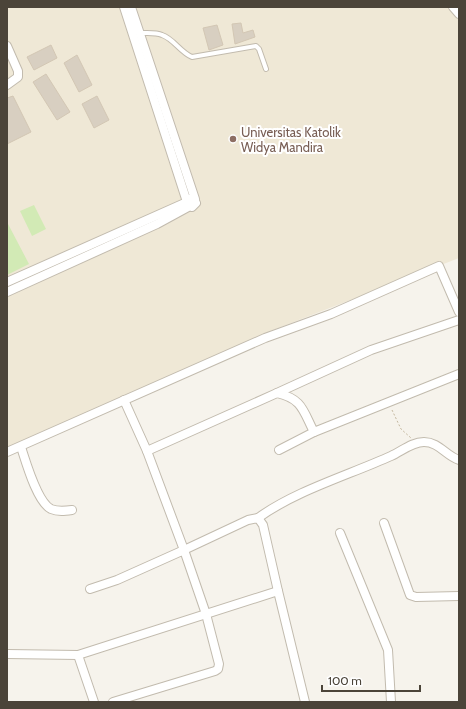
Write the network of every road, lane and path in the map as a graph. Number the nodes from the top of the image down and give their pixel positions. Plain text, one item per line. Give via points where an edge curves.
1 (124, 7) edge
2 (131, 7) edge
3 (453, 7) edge
4 (459, 14) edge
5 (140, 33) junction
6 (7, 46) edge
7 (266, 68) dead end
8 (148, 70) junction
9 (7, 85) edge
10 (190, 202) junction
11 (7, 282) edge
12 (7, 292) edge
13 (459, 312) edge
14 (459, 320) edge
15 (459, 374) edge
16 (277, 393) junction
17 (124, 400) junction
18 (389, 402) junction
19 (314, 432) junction
20 (415, 443) junction
21 (21, 447) junction
22 (279, 450) dead end
23 (147, 451) junction
24 (7, 452) edge
25 (459, 460) edge
26 (72, 510) dead end
27 (258, 518) junction
28 (384, 524) dead end
29 (340, 533) dead end
30 (184, 550) junction
31 (90, 590) dead end
32 (278, 591) junction
33 (459, 596) edge
34 (206, 614) junction
35 (7, 654) edge
36 (78, 655) junction
37 (94, 702) edge
38 (113, 702) edge
39 (305, 702) edge
40 (391, 702) edge

1 - 8 street
2 - 5 street
3 - 4 street
5 - 7 lane via 164,35 184,54 192,57 256,46
5 - 8 street
6 - 9 street via 18,71 18,77
8 - 10 street
10 - 11 street
10 - 12 street via 157,224
13 - 17 street via 439,266
14 - 16 street via 371,350
15 - 18 street
16 - 19 street via 291,398 302,406
16 - 23 street
17 - 21 street
17 - 23 street
18 - 19 street
18 - 20 path via 398,423
19 - 22 street
20 - 25 street via 432,443
20 - 27 street via 284,502
21 - 24 street
21 - 26 street via 31,476 46,506 60,511
23 - 30 street
27 - 30 street via 248,520
27 - 32 street via 263,525
28 - 33 street via 410,595
29 - 40 street via 388,650
30 - 31 street
30 - 34 street
32 - 34 street
32 - 39 street
34 - 36 street
34 - 38 street via 219,664 218,669
35 - 36 street
36 - 37 street

